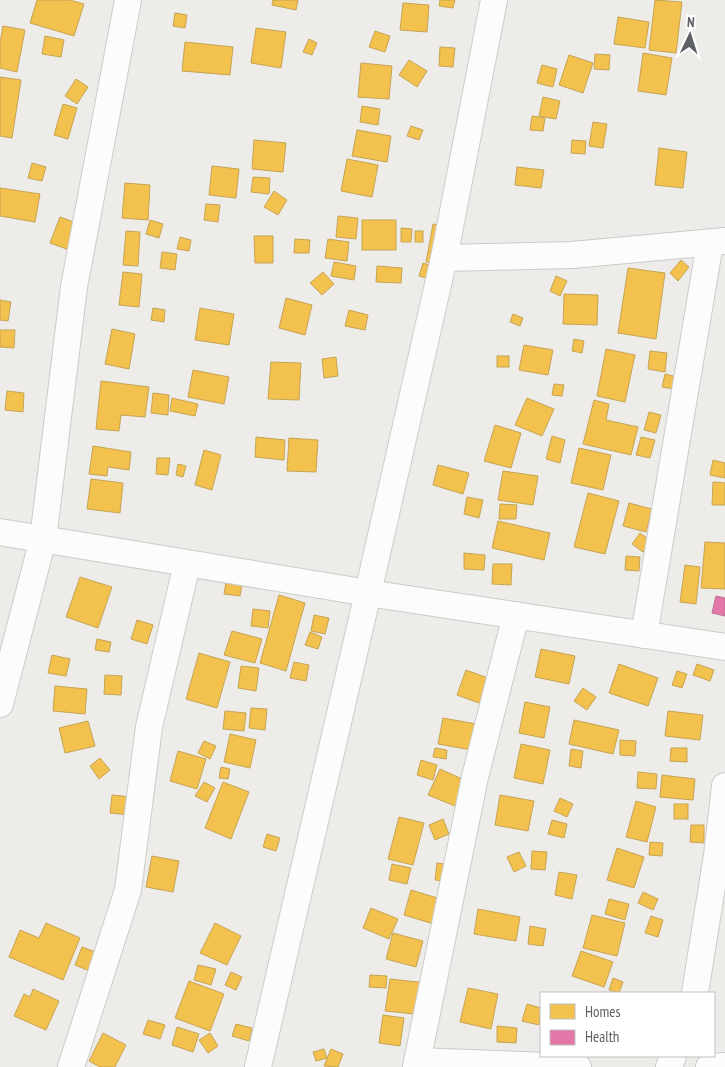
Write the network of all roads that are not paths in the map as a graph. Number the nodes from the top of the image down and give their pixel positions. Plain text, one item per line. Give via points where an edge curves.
1 (128, 0) edge
2 (494, 0) edge
3 (717, 242) edge
4 (444, 258) junction
5 (0, 532) edge
6 (43, 539) junction
7 (188, 564) junction
8 (368, 593) junction
9 (516, 615) junction
10 (644, 635) junction
11 (725, 647) edge
12 (0, 704) edge
13 (725, 786) edge
14 (721, 854) edge
15 (695, 992) edge
16 (417, 1064) edge
17 (725, 1066) edge
18 (71, 1067) edge
19 (258, 1067) edge
20 (578, 1067) edge
21 (709, 1067) edge

1 - 6 street via 74,287
2 - 4 street
3 - 4 street via 572,255
3 - 10 street
4 - 8 street
5 - 6 street
6 - 7 street
6 - 12 street
7 - 8 street
7 - 18 street via 149,727 128,890
8 - 9 street
8 - 19 street
9 - 10 street
9 - 16 street via 476,777
10 - 11 street
13 - 14 street
14 - 15 street
16 - 20 street
17 - 21 street

